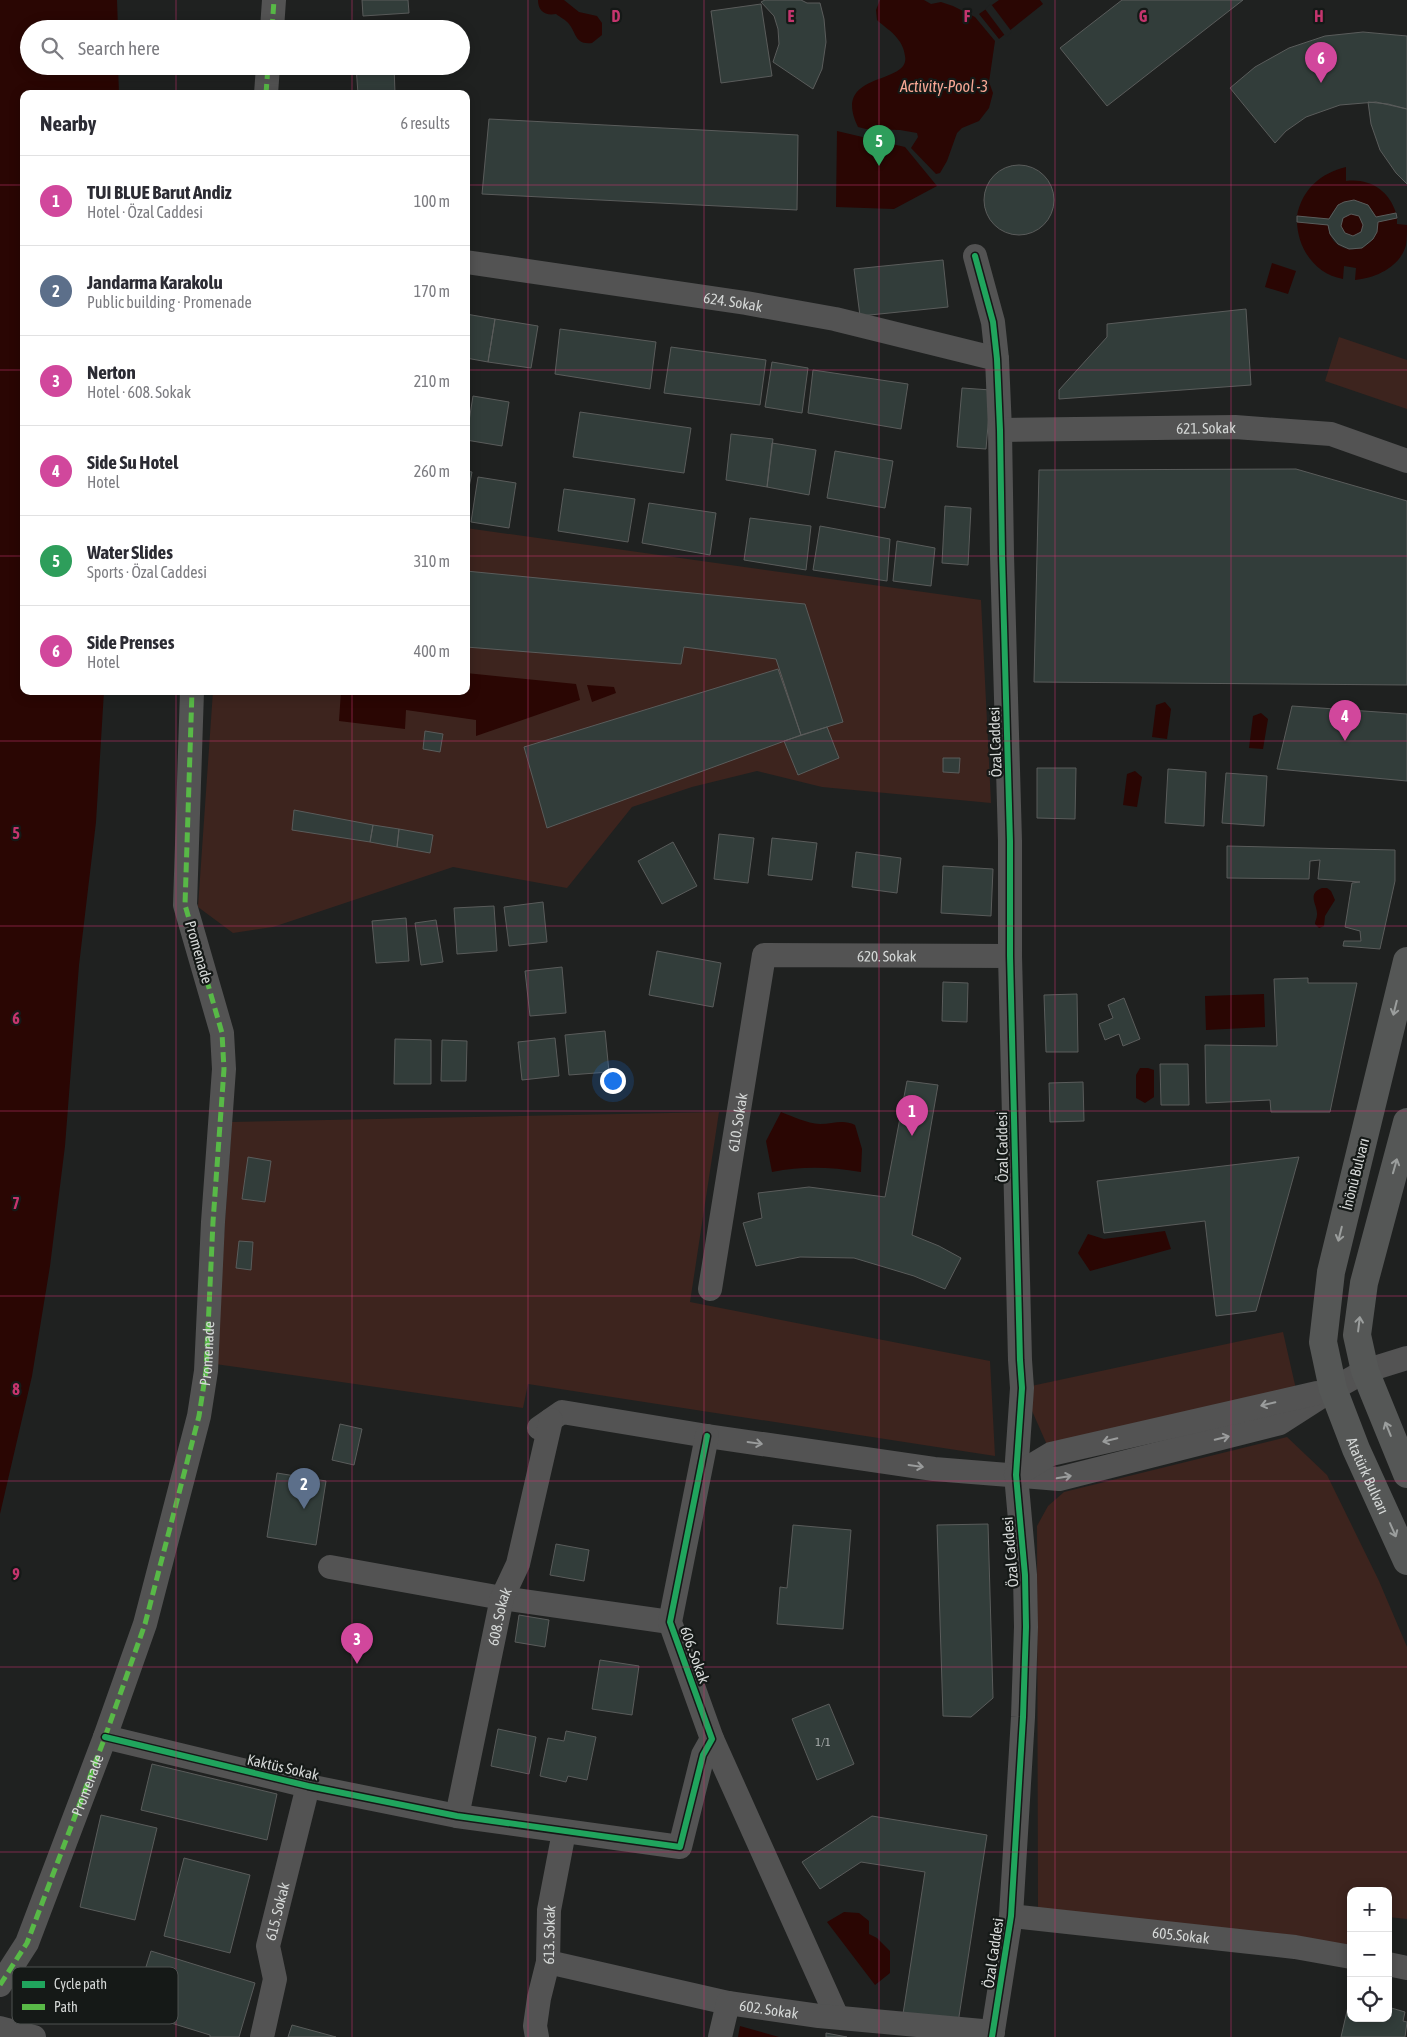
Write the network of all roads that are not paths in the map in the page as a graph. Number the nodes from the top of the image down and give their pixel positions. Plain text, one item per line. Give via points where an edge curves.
1 (274, 0) edge
2 (273, 20) edge
3 (267, 75) edge
4 (266, 90) edge
5 (975, 256) dead end
6 (470, 263) edge
7 (997, 359) junction
8 (1000, 430) junction
9 (1407, 461) edge
10 (192, 695) edge
11 (764, 956) joint
12 (1010, 956) junction
13 (1407, 960) edge
14 (1407, 1122) edge
15 (710, 1290) dead end
16 (1407, 1358) edge
17 (1365, 1372) junction
18 (1333, 1389) junction
19 (707, 1436) junction
20 (1407, 1474) edge
21 (1016, 1475) junction
22 (1407, 1561) edge
23 (330, 1566) dead end
24 (502, 1598) junction
25 (670, 1622) junction
26 (105, 1737) junction
27 (712, 1739) junction
28 (308, 1786) junction
29 (457, 1816) junction
30 (564, 1832) junction
31 (1011, 1916) junction
32 (1347, 1956) edge
33 (548, 1962) junction
34 (1392, 1965) edge
35 (1407, 1968) edge
36 (0, 1985) edge
37 (728, 2003) junction
38 (838, 2017) junction
39 (0, 2028) edge
40 (993, 2035) edge
41 (34, 2037) edge
42 (262, 2037) edge
43 (537, 2037) edge
44 (720, 2037) edge

1 - 2 street
3 - 4 street
5 - 7 street, Özal Caddesi via 993,322
6 - 7 street, 624. Sokak via 834,319
7 - 8 street, Özal Caddesi
8 - 9 street, 621. Sokak via 1266,428 1331,434
8 - 12 street, Özal Caddesi
10 - 26 street, Promenade via 185,906 222,1033 224,1070 206,1372 199,1416 146,1624
11 - 12 street, 620. Sokak
11 - 15 street, 610. Sokak
12 - 21 street, Özal Caddesi via 1022,1388
13 -> 18 main road, İnönü Bulvarı via 1331,1272 1323,1342
17 -> 14 main road via 1357,1335 1364,1283
16 - 17 street
17 - 18 street
20 -> 17 main road
18 - 21 street via 1051,1454
18 -> 22 main road, Atatürk Bulvarı via 1356,1449
19 -> 21 street via 934,1469
19 - 24 street, 608. Sokak via 562,1412 545,1424 518,1564
19 - 25 street, 606. Sokak
21 - 31 street, Özal Caddesi via 1026,1627
23 - 24 street
24 - 25 street
24 - 29 street, 608. Sokak
25 - 27 street, 606. Sokak
26 - 28 street, Kaktüs Sokak
26 - 36 street, Promenade via 27,1943
27 - 30 street, Kaktüs Sokak via 704,1755 680,1847
27 - 38 street, 606. Sokak
28 - 29 street, Kaktüs Sokak
28 - 42 street, 615. Sokak via 268,1946 275,1979
29 - 30 street, Kaktüs Sokak
30 - 33 street, 613. Sokak via 549,1910
31 - 32 street, 605.Sokak via 1295,1947
31 - 40 street, Özal Caddesi
33 - 37 street, 602. Sokak
33 - 43 street, 613. Sokak via 539,1998 535,2026
34 - 35 street
37 - 38 street, 602. Sokak
37 - 44 street
38 - 40 street, 602. Sokak
39 - 41 street

